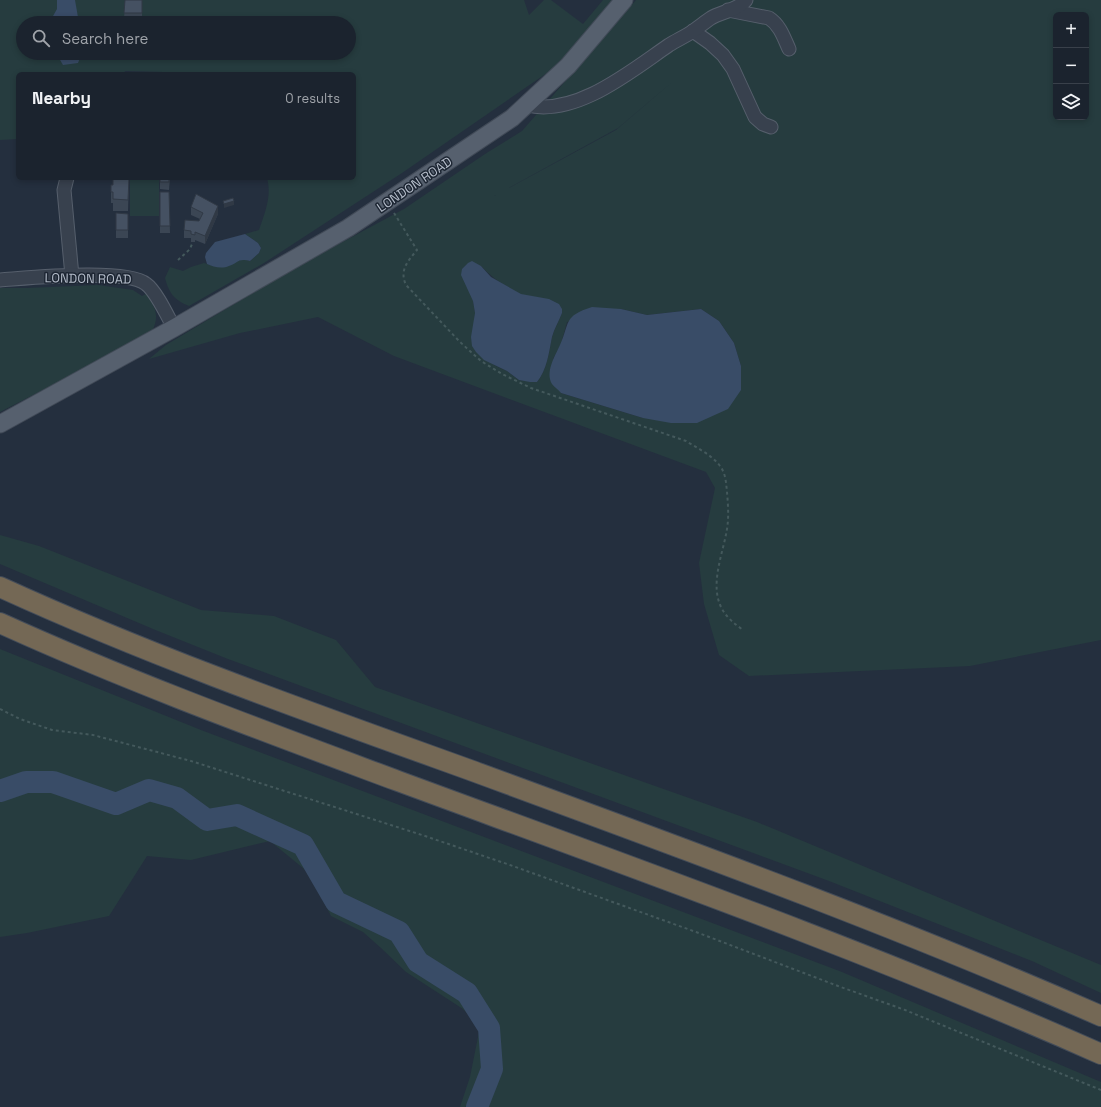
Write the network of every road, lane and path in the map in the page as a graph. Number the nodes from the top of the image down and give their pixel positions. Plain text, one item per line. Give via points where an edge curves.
1 (624, 0) edge
2 (746, 0) edge
3 (728, 10) junction
4 (693, 31) junction
5 (789, 49) dead end
6 (527, 105) junction
7 (771, 127) dead end
8 (66, 180) edge
9 (387, 202) junction
10 (192, 244) dead end
11 (178, 260) dead end
12 (72, 276) junction
13 (0, 280) edge
14 (174, 328) junction
15 (0, 424) edge
16 (0, 587) edge
17 (0, 623) edge
18 (744, 630) dead end
19 (0, 709) edge
20 (1101, 1016) edge
21 (1101, 1054) edge
22 (1101, 1090) edge

1 - 6 main road, LONDON ROAD via 568,66
2 - 3 street
3 - 4 street
3 - 5 street via 769,18 778,26
4 - 6 street via 624,77 594,93 551,107
4 - 7 street via 723,55 733,69 755,116 762,124
6 - 9 main road, LONDON ROAD via 512,118
8 - 12 street via 64,190
9 - 14 main road, LONDON ROAD via 348,228
9 - 18 path via 417,250 407,262 404,272 406,285 481,361 532,388 686,441 720,465 724,474 728,503 727,528 718,568 717,590 721,608
10 - 11 path
12 - 13 street, LONDON ROAD
12 - 14 street, LONDON ROAD via 136,278 147,284 163,306
14 - 15 main road, LONDON ROAD
16 - 20 highway via 97,630 223,680 815,898
17 - 21 highway via 207,710 871,957
19 - 22 path via 52,730 93,735 191,761 510,865 905,1010

